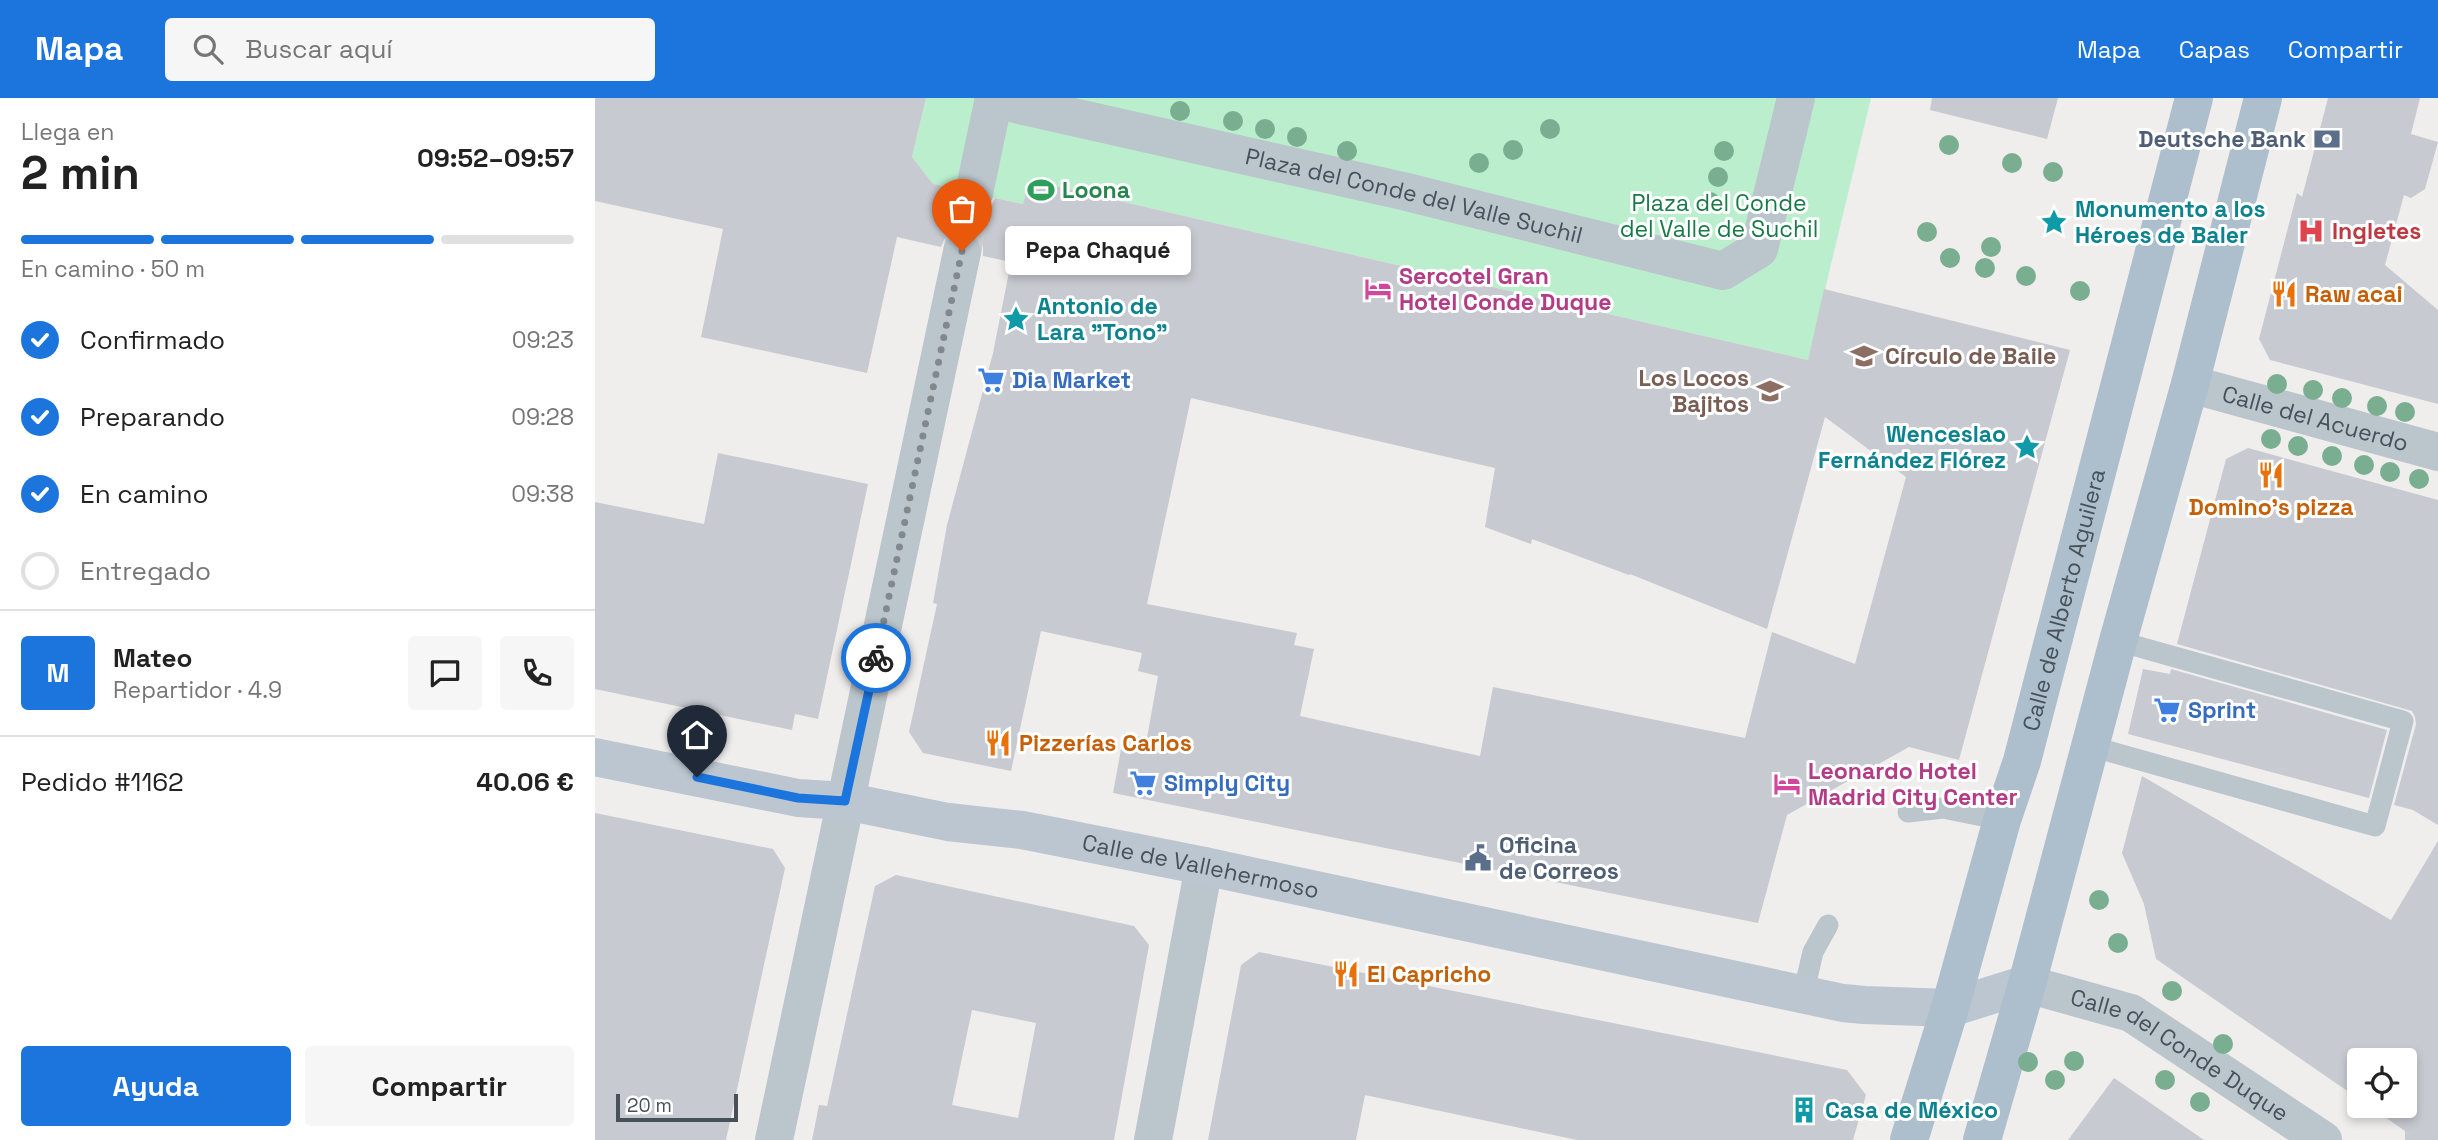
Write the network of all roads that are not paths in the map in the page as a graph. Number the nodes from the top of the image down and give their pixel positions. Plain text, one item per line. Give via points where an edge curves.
1 (1796, 98) edge
2 (2194, 98) edge
3 (2263, 98) edge
4 (993, 99) edge
5 (974, 193) tunnel mouth
6 (962, 251) tunnel mouth
7 (2190, 384) junction
8 (2438, 452) edge
9 (2117, 641) junction
10 (2090, 746) junction
11 (595, 757) edge
12 (845, 801) junction
13 (1908, 812) dead end
14 (2002, 821) junction
15 (1204, 866) junction
16 (1828, 925) dead end
17 (2027, 984) junction
18 (1803, 995) junction
19 (1950, 1008) junction
20 (774, 1140) edge
21 (1153, 1140) edge
22 (1909, 1140) edge
23 (1982, 1140) edge
24 (2323, 1140) edge

1 - 4 street, Plaza del Conde del Valle Suchil via 1759,249 1723,271 1407,192
2 - 14 main road, Calle de Alberto Aguilera via 2022,761
3 - 7 main road
4 - 5 street
6 - 12 street
7 - 8 street, Calle del Acuerdo
7 - 9 main road
9 - 10 main road
9 - 10 lane via 2403,721 2375,826
10 - 17 main road
11 - 12 street, Calle de Vallehermoso via 798,798
12 - 15 street, Calle de Vallehermoso
12 - 20 street
13 - 14 lane via 1943,808
14 - 19 main road, Calle de Alberto Aguilera
15 - 18 street, Calle de Vallehermoso
15 - 21 street
16 - 18 lane via 1813,952
17 - 19 street, Calle de Vallehermoso
17 - 23 main road
17 - 24 street, Calle del Conde Duque via 2131,1013
18 - 19 street, Calle de Vallehermoso via 1864,1005
19 - 22 main road, Calle de Alberto Aguilera

